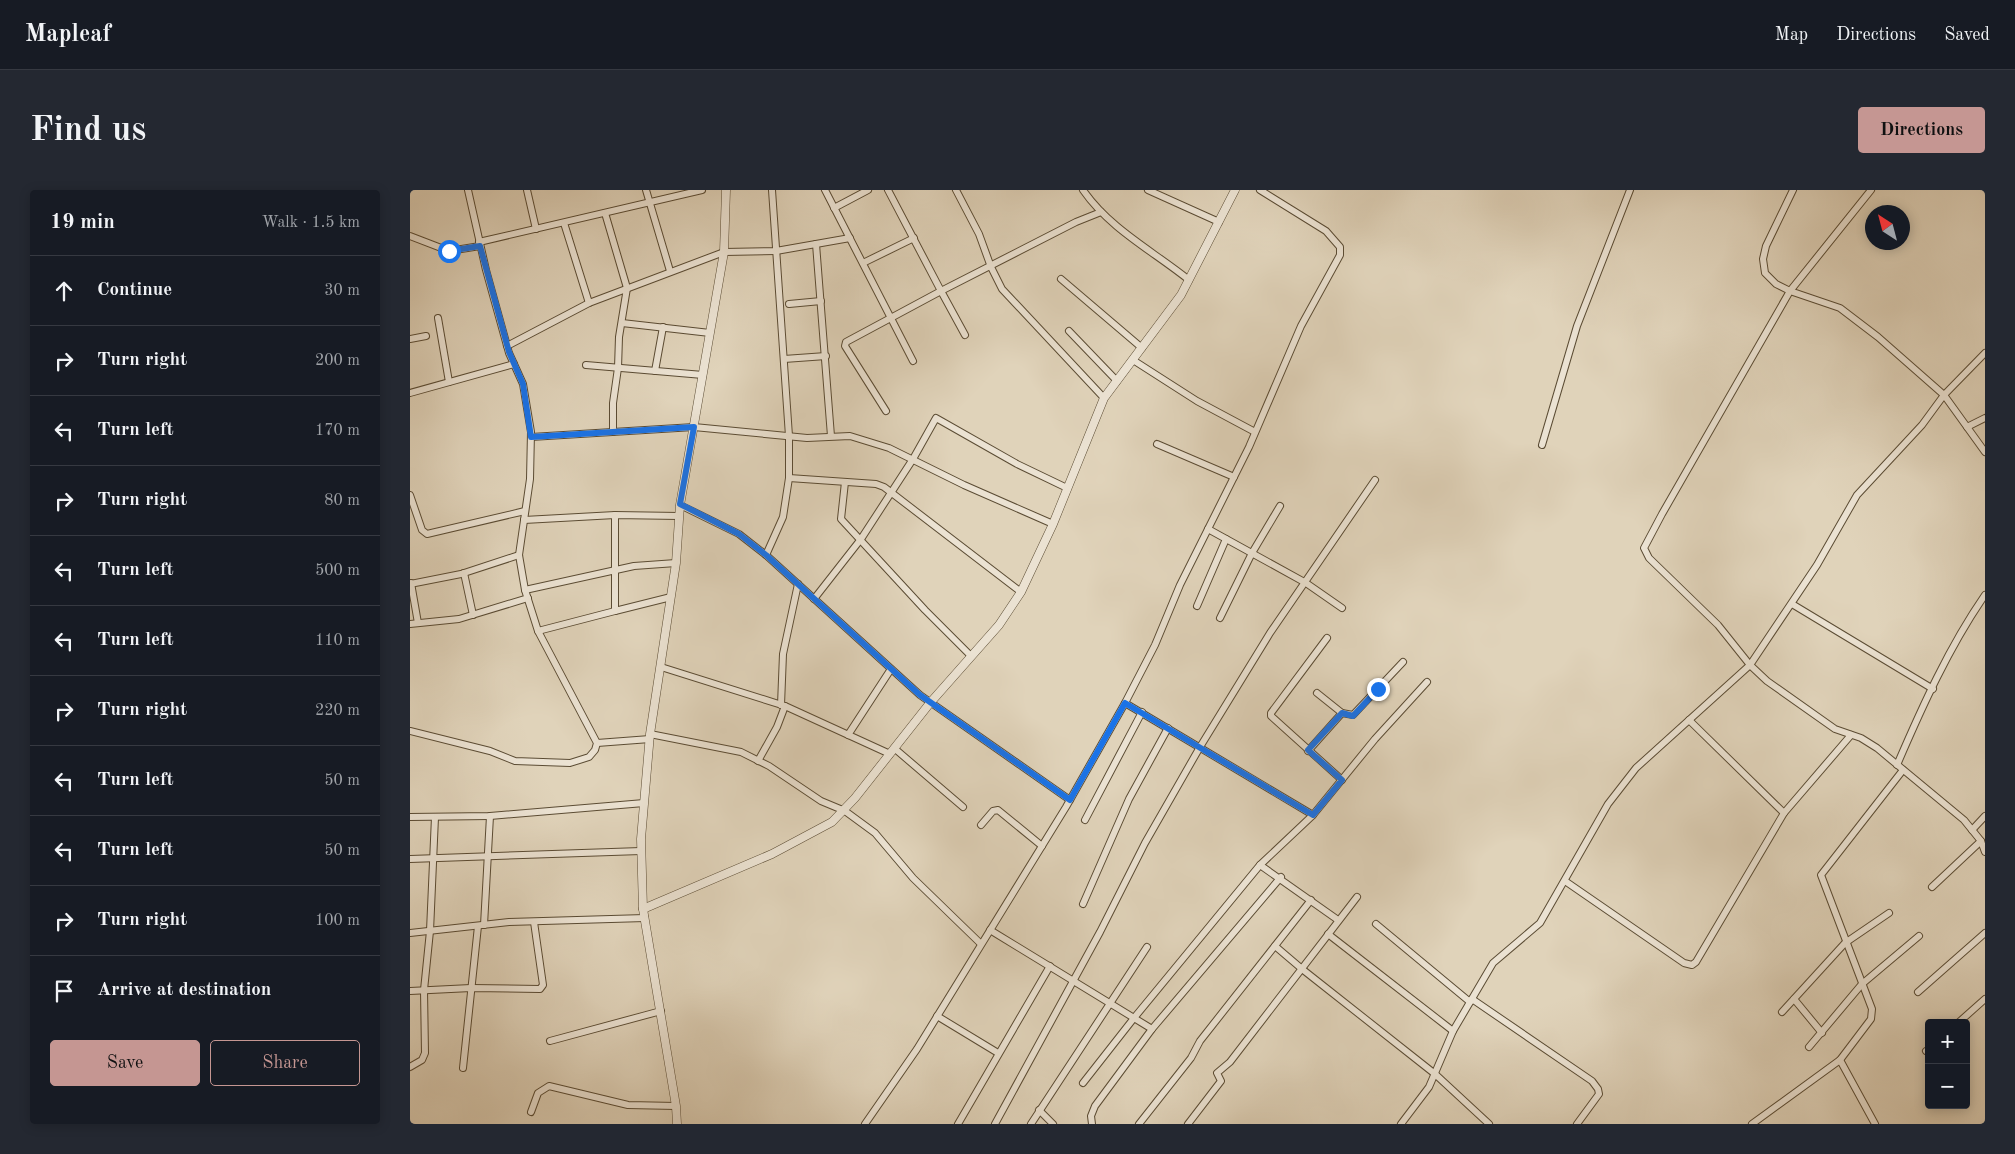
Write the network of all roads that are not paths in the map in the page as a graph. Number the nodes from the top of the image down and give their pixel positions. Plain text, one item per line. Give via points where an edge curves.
1 (468, 190) edge
2 (527, 190) edge
3 (646, 190) edge
4 (702, 190) edge
5 (726, 190) edge
6 (772, 190) edge
7 (825, 190) edge
8 (868, 190) edge
9 (888, 190) edge
10 (956, 190) edge
11 (1083, 190) edge
12 (1148, 190) edge
13 (1234, 190) edge
14 (1260, 190) edge
15 (1630, 190) edge
16 (1794, 190) edge
17 (1871, 190) edge
18 (649, 201) junction
19 (834, 208) junction
20 (1101, 212) junction
21 (604, 213) junction
22 (1219, 222) junction
23 (564, 223) junction
24 (536, 229) junction
25 (410, 236) edge
26 (850, 238) junction
27 (914, 238) junction
28 (480, 244) junction
29 (816, 244) junction
30 (776, 250) junction
31 (724, 252) junction
32 (863, 263) junction
33 (991, 267) junction
34 (670, 271) junction
35 (1061, 279) dead end
36 (1190, 280) junction
37 (627, 288) junction
38 (941, 291) junction
39 (1790, 291) junction
40 (821, 301) junction
41 (589, 303) junction
42 (789, 304) dead end
43 (438, 318) dead end
44 (892, 319) junction
45 (622, 323) junction
46 (663, 327) junction
47 (1069, 331) dead end
48 (710, 333) junction
49 (965, 335) dead end
50 (426, 336) dead end
51 (410, 339) edge
52 (507, 346) junction
53 (1142, 348) junction
54 (1985, 353) edge
55 (826, 356) junction
56 (784, 359) junction
57 (1133, 360) junction
58 (913, 361) dead end
59 (514, 364) junction
60 (586, 365) dead end
61 (618, 368) junction
62 (655, 371) junction
63 (703, 375) junction
64 (1117, 381) junction
65 (449, 382) junction
66 (410, 393) edge
67 (1944, 395) junction
68 (1104, 398) junction
69 (886, 411) dead end
70 (1985, 418) edge
71 (694, 427) junction
72 (1967, 427) junction
73 (613, 432) junction
74 (1255, 432) junction
75 (789, 436) junction
76 (831, 436) junction
77 (531, 437) junction
78 (1157, 444) dead end
79 (1542, 445) dead end
80 (1985, 452) edge
81 (913, 460) junction
82 (1234, 476) junction
83 (788, 478) junction
84 (1375, 480) dead end
85 (845, 482) junction
86 (1067, 488) junction
87 (892, 492) junction
88 (410, 495) edge
89 (680, 504) junction
90 (1280, 506) dead end
91 (525, 511) junction
92 (614, 515) junction
93 (679, 516) junction
94 (524, 520) junction
95 (1053, 524) junction
96 (1208, 529) junction
97 (861, 539) junction
98 (1226, 539) junction
99 (1252, 553) junction
100 (766, 555) junction
101 (519, 556) junction
102 (676, 563) junction
103 (614, 571) junction
104 (464, 573) junction
105 (1306, 583) junction
106 (411, 584) edge
107 (798, 584) junction
108 (525, 590) junction
109 (1021, 592) junction
110 (1985, 595) edge
111 (672, 597) junction
112 (528, 598) junction
113 (814, 599) junction
114 (1792, 604) junction
115 (1197, 606) dead end
116 (1342, 608) dead end
117 (615, 611) junction
118 (473, 615) junction
119 (1220, 618) dead end
120 (418, 623) junction
121 (410, 624) edge
122 (538, 631) junction
123 (1327, 638) dead end
124 (971, 656) junction
125 (1404, 662) dead end
126 (1750, 665) junction
127 (661, 667) junction
128 (891, 669) junction
129 (1427, 682) dead end
130 (1933, 689) junction
131 (1318, 693) dead end
132 (930, 702) junction
133 (1125, 703) junction
134 (783, 705) junction
135 (1142, 712) junction
136 (1342, 713) junction
137 (1689, 720) junction
138 (1168, 728) junction
139 (410, 731) edge
140 (848, 735) junction
141 (1851, 735) junction
142 (650, 737) junction
143 (597, 742) junction
144 (1200, 747) junction
145 (1308, 750) junction
146 (892, 751) junction
147 (758, 761) junction
148 (1897, 765) junction
149 (1904, 770) junction
150 (1342, 780) junction
151 (1070, 800) junction
152 (644, 803) junction
153 (963, 807) dead end
154 (845, 811) junction
155 (1784, 813) junction
156 (1313, 815) junction
157 (490, 816) junction
158 (1985, 816) edge
159 (410, 817) edge
160 (435, 817) junction
161 (1085, 820) dead end
162 (981, 825) dead end
163 (1972, 830) junction
164 (1981, 841) junction
165 (1042, 846) junction
166 (641, 851) junction
167 (1985, 852) edge
168 (489, 855) junction
169 (433, 858) junction
170 (410, 859) edge
171 (1260, 864) junction
172 (1281, 878) junction
173 (1565, 881) junction
174 (1932, 887) dead end
175 (1357, 898) dead end
176 (1312, 900) junction
177 (1083, 904) dead end
178 (643, 909) junction
179 (1889, 913) dead end
180 (645, 918) junction
181 (1338, 920) junction
182 (534, 922) junction
183 (1376, 924) dead end
184 (481, 926) junction
185 (990, 930) junction
186 (430, 931) junction
187 (410, 933) edge
188 (1985, 933) edge
189 (1328, 934) junction
190 (1919, 936) dead end
191 (1845, 943) junction
192 (981, 944) junction
193 (1275, 946) junction
194 (1147, 947) dead end
195 (1050, 966) junction
196 (1302, 969) junction
197 (1073, 980) junction
198 (1862, 984) junction
199 (471, 988) junction
200 (424, 990) junction
201 (410, 991) edge
202 (1918, 992) dead end
203 (1794, 999) junction
204 (1985, 999) edge
205 (1471, 1001) junction
206 (1110, 1002) junction
207 (661, 1012) junction
208 (1782, 1012) dead end
209 (937, 1016) junction
210 (1134, 1018) junction
211 (1962, 1019) edge
212 (1152, 1029) junction
213 (1453, 1031) junction
214 (1822, 1033) junction
215 (550, 1041) dead end
216 (1809, 1047) dead end
217 (998, 1053) junction
218 (1840, 1060) junction
219 (410, 1067) edge
220 (463, 1068) dead end
221 (1434, 1074) junction
222 (1083, 1083) dead end
223 (676, 1106) junction
224 (1039, 1110) junction
225 (531, 1112) dead end
226 (677, 1124) edge
227 (864, 1124) edge
228 (958, 1124) edge
229 (995, 1124) edge
230 (1031, 1124) edge
231 (1053, 1124) edge
232 (1092, 1124) edge
233 (1139, 1124) edge
234 (1188, 1124) edge
235 (1401, 1124) edge
236 (1489, 1124) edge
237 (1577, 1124) edge
238 (1752, 1124) edge
239 (1875, 1124) edge

1 - 28 street
2 - 24 street
3 - 18 street
4 - 18 street
5 - 31 street
6 - 30 street
7 - 19 street
8 - 19 street
9 - 27 street
10 - 33 street via 979,234
11 - 20 street
12 - 22 street
13 - 22 street
14 - 74 street via 1326,231 1340,247 1340,255 1301,326
15 - 79 street via 1577,326
16 - 39 street via 1772,229 1763,259 1765,272 1776,284
17 - 39 street
18 - 21 street
18 - 34 street
19 - 26 street
20 - 33 street
20 - 36 street
21 - 23 street
21 - 37 street
22 - 36 street
23 - 24 street
23 - 41 street
24 - 28 street
25 - 28 street via 449,251
26 - 29 street
26 - 32 street
27 - 32 street
27 - 38 street
28 - 52 street
29 - 30 street
29 - 40 street
30 - 31 street
30 - 56 street
31 - 34 street
31 - 48 street
32 - 44 street
33 - 38 street
33 - 68 street via 1002,289
34 - 37 street
35 - 53 street
36 - 53 street
37 - 41 street
37 - 45 street
38 - 44 street
38 - 49 street
39 - 67 street via 1840,308
39 - 126 street via 1644,548 1649,558 1718,625
40 - 42 street
40 - 55 street
41 - 52 street
43 - 65 street
44 - 58 street
44 - 69 street via 851,339 845,346
45 - 46 street
45 - 61 street
46 - 48 street
46 - 62 street
47 - 64 street
48 - 63 street
50 - 51 street
52 - 59 street
53 - 57 street
54 - 67 street
55 - 56 street
55 - 76 street
56 - 75 street
57 - 64 street
57 - 74 street via 1197,401
59 - 65 street
59 - 77 street via 523,384
60 - 61 street
61 - 62 street
61 - 73 street
62 - 63 street
63 - 71 street
64 - 68 street
65 - 66 street
67 - 72 street
67 - 114 street via 1922,425 1857,495
68 - 86 street
70 - 72 street
71 - 73 street
71 - 75 street
71 - 89 street
72 - 80 street
73 - 77 street
74 - 82 street
75 - 76 street
75 - 83 street
76 - 81 street via 850,436 889,448
77 - 91 street
78 - 82 street
81 - 86 street via 936,418
81 - 87 street
81 - 95 street
82 - 96 street
83 - 85 street
83 - 100 street via 783,517
84 - 105 street
85 - 87 street via 876,484
85 - 97 street via 841,519
86 - 95 street
87 - 97 street
87 - 109 street
88 - 91 street via 422,530 428,534
89 - 93 street
89 - 100 street via 739,534
90 - 99 street
91 - 94 street
92 - 93 street
92 - 94 street
92 - 103 street
93 - 102 street
94 - 101 street
95 - 109 street
96 - 98 street
96 - 133 street
97 - 113 street
97 - 124 street via 924,610
98 - 99 street
98 - 115 street
99 - 105 street
99 - 119 street
100 - 107 street
101 - 104 street
101 - 108 street
102 - 103 street
102 - 111 street
103 - 108 street
103 - 117 street
104 - 106 street
104 - 118 street
105 - 116 street
105 - 144 street via 1270,633
106 - 120 street
107 - 113 street
107 - 134 street via 783,654
108 - 112 street
109 - 124 street via 999,625
110 - 130 street
111 - 117 street
111 - 127 street
112 - 118 street
112 - 122 street
113 - 128 street
114 - 126 street
114 - 130 street
117 - 122 street
118 - 120 street
120 - 121 street
122 - 143 street
123 - 145 street via 1271,713 1273,720
124 - 132 street
125 - 136 street via 1353,716
126 - 137 street
126 - 141 street via 1767,682 1835,729
127 - 134 street
127 - 142 street
128 - 132 street
128 - 140 street
129 - 150 street
130 - 148 street
131 - 136 street
132 - 146 street
132 - 151 street
133 - 135 street
133 - 151 street
134 - 140 street
134 - 147 street via 772,737
135 - 138 street
135 - 161 street
136 - 145 street
137 - 155 street
137 - 173 street via 1636,768 1608,804
138 - 144 street
138 - 177 street via 1129,799
139 - 143 street via 490,751 515,761 570,763 589,757
140 - 146 street
141 - 148 street via 1878,748
141 - 155 street
142 - 143 street
142 - 147 street via 740,752
142 - 152 street
144 - 156 street
144 - 197 street
145 - 150 street
146 - 153 street
146 - 154 street
147 - 154 street via 821,802
148 - 149 street
149 - 163 street
149 - 191 street via 1821,875
150 - 156 street
151 - 165 street
152 - 157 street
152 - 166 street
154 - 178 street via 832,822 772,854
154 - 192 street via 875,833 913,878
155 - 173 street via 1692,965 1684,963
156 - 171 street
157 - 160 street
157 - 168 street
158 - 163 street
159 - 160 street
160 - 169 street
162 - 165 street via 998,810
163 - 164 street
164 - 167 street
164 - 174 street
165 - 185 street
166 - 168 street
166 - 178 street
168 - 169 street
168 - 184 street
169 - 170 street
169 - 186 street
171 - 172 street
171 - 210 street
172 - 176 street
172 - 212 street
173 - 205 street via 1540,923 1493,963
175 - 181 street
176 - 181 street
176 - 193 street
178 - 180 street
179 - 191 street
180 - 182 street
180 - 207 street
181 - 189 street
182 - 184 street
182 - 199 street via 543,985 540,989
183 - 205 street
184 - 186 street
184 - 199 street
185 - 192 street
185 - 195 street
186 - 187 street
186 - 200 street
188 - 202 street
189 - 196 street
189 - 213 street
190 - 198 street
191 - 198 street
191 - 203 street
192 - 209 street
193 - 196 street
193 - 233 street
194 - 206 street
195 - 197 street
195 - 217 street
196 - 221 street
196 - 234 street via 1230,1062 1216,1073 1221,1081
197 - 206 street
197 - 229 street
198 - 214 street
198 - 218 street via 1872,1009 1871,1019
199 - 200 street
199 - 220 street
200 - 201 street
200 - 219 street via 425,1053 422,1060
203 - 208 street
203 - 214 street
204 - 211 street
205 - 213 street
205 - 237 street via 1592,1082 1599,1094
206 - 210 street
206 - 224 street
207 - 215 street
207 - 223 street
209 - 217 street
209 - 227 street
210 - 212 street
210 - 222 street
212 - 232 street via 1095,1106 1090,1116
213 - 221 street
214 - 216 street
217 - 228 street
218 - 238 street
218 - 239 street
221 - 235 street via 1429,1087
221 - 236 street
223 - 225 street via 628,1105 549,1086 538,1093
223 - 226 street
224 - 230 street
224 - 231 street

